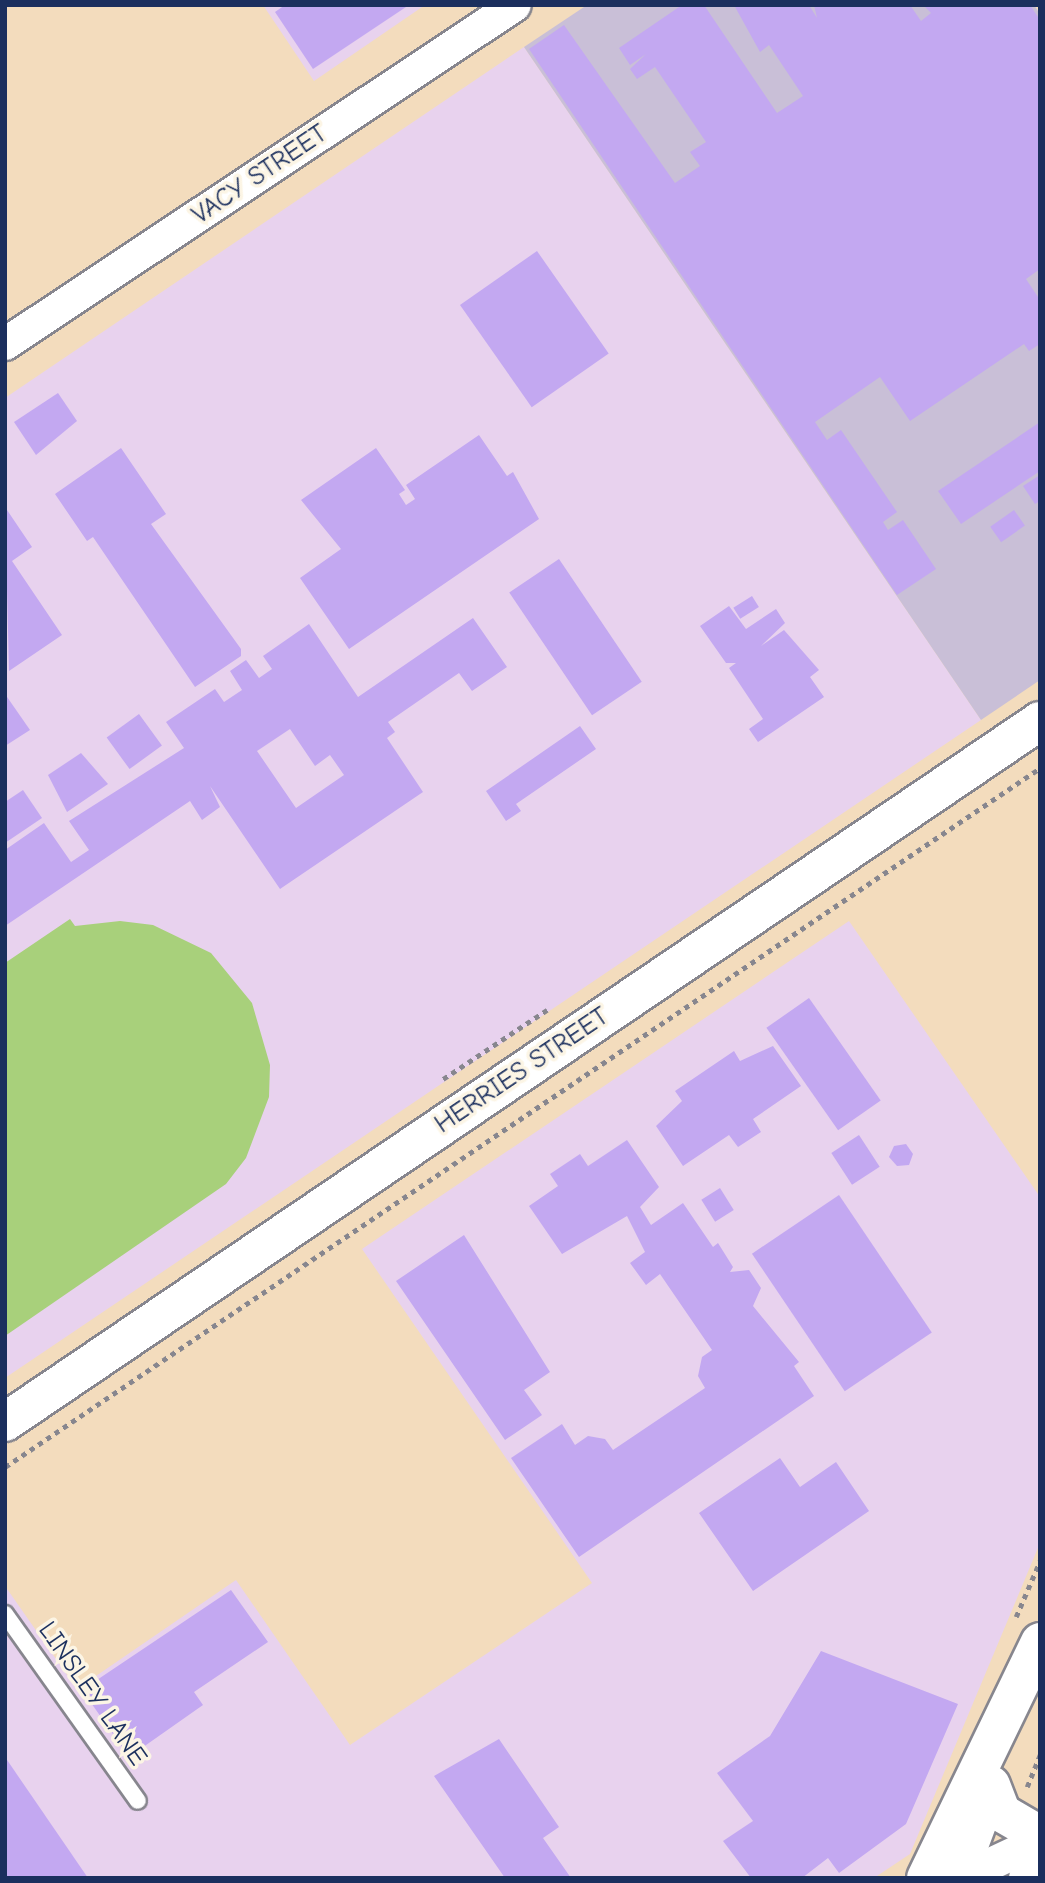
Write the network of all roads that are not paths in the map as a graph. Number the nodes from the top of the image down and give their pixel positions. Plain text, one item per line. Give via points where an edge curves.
1 (515, 5) edge
2 (5, 344) edge
3 (1040, 721) edge
4 (5, 1422) edge
5 (5, 1614) edge
6 (1040, 1644) edge
7 (991, 1785) junction
8 (138, 1801) dead end
9 (1040, 1835) edge
10 (1040, 1841) edge
11 (1040, 1870) edge
12 (926, 1878) edge
13 (959, 1878) edge
14 (1025, 1878) edge

1 - 2 street, VACY STREET
3 - 4 street, HERRIES STREET
5 - 8 lane, LINSLEY LANE
6 - 7 street
6 - 12 street
7 - 9 street via 1002,1813
7 - 13 street
10 - 13 street
11 - 14 street

